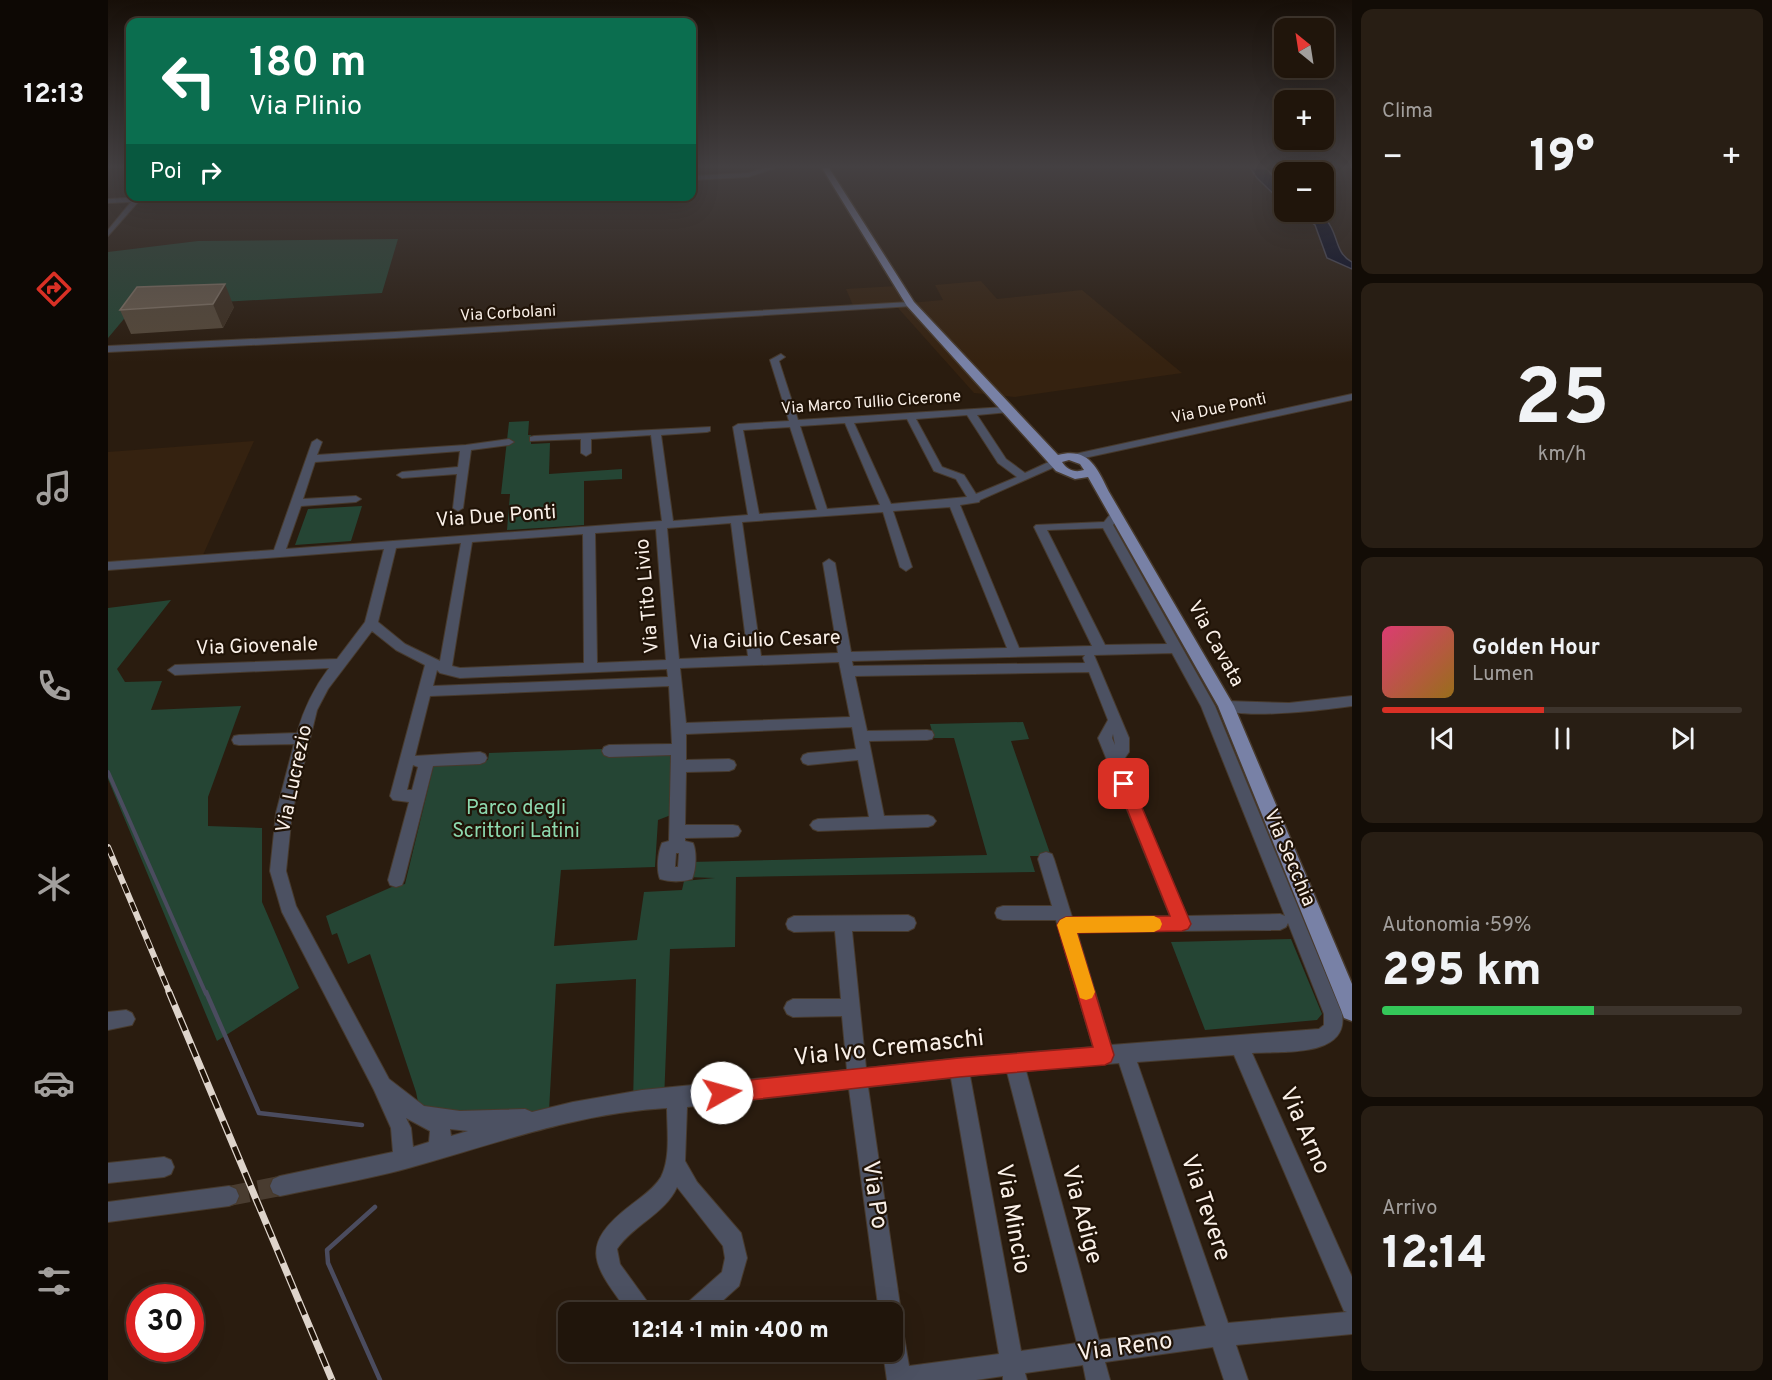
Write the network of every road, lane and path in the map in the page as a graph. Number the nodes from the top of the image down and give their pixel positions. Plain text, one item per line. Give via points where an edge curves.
1 (865, 232) edge
2 (910, 304) junction
3 (108, 349) edge
4 (782, 357) dead end
5 (1352, 397) edge
6 (1006, 410) junction
7 (970, 412) junction
8 (910, 416) junction
9 (848, 420) junction
10 (795, 423) junction
11 (707, 429) dead end
12 (656, 432) junction
13 (586, 436) junction
14 (534, 439) dead end
15 (317, 442) dead end
16 (509, 442) dead end
17 (466, 448) junction
18 (586, 453) dead end
19 (311, 459) junction
20 (1071, 459) junction
21 (463, 470) junction
22 (402, 475) dead end
23 (1027, 475) junction
24 (1073, 475) junction
25 (1102, 492) junction
26 (356, 499) dead end
27 (975, 500) junction
28 (296, 503) junction
29 (954, 503) junction
30 (458, 508) dead end
31 (886, 508) junction
32 (823, 513) junction
33 (754, 518) junction
34 (736, 519) junction
35 (1111, 519) junction
36 (664, 524) junction
37 (589, 529) junction
38 (467, 539) junction
39 (391, 545) junction
40 (279, 553) junction
41 (829, 563) dead end
42 (108, 566) edge
43 (906, 567) dead end
44 (371, 623) junction
45 (1176, 648) junction
46 (1101, 650) junction
47 (1087, 651) junction
48 (1015, 653) junction
49 (755, 661) junction
50 (432, 662) junction
51 (340, 663) junction
52 (674, 664) junction
53 (846, 664) junction
54 (1094, 667) junction
55 (591, 669) junction
56 (175, 670) dead end
57 (446, 670) junction
58 (676, 681) junction
59 (425, 691) junction
60 (1352, 701) edge
61 (1226, 706) junction
62 (679, 729) junction
63 (859, 729) junction
64 (927, 735) dead end
65 (303, 738) junction
66 (239, 740) dead end
67 (679, 749) junction
68 (609, 751) dead end
69 (863, 754) junction
70 (480, 758) dead end
71 (808, 759) dead end
72 (407, 761) junction
73 (427, 761) junction
74 (729, 765) dead end
75 (678, 766) junction
76 (418, 796) junction
77 (928, 821) dead end
78 (878, 823) junction
79 (818, 825) dead end
80 (733, 831) dead end
81 (1046, 859) dead end
82 (396, 880) dead end
83 (1003, 914) dead end
84 (1064, 919) junction
85 (1280, 922) dead end
86 (843, 923) junction
87 (908, 923) dead end
88 (794, 924) dead end
89 (1182, 924) junction
90 (850, 1007) junction
91 (793, 1008) dead end
92 (1352, 1010) edge
93 (1239, 1045) junction
94 (1115, 1054) junction
95 (1014, 1062) junction
96 (959, 1067) junction
97 (857, 1078) junction
98 (381, 1083) junction
99 (676, 1098) junction
100 (419, 1115) junction
101 (548, 1118) junction
102 (438, 1149) junction
103 (404, 1159) junction
104 (676, 1166) junction
105 (164, 1167) dead end
106 (108, 1173) edge
107 (280, 1186) tunnel mouth
108 (229, 1196) tunnel mouth
109 (108, 1212) edge
110 (634, 1302) edge
111 (705, 1302) edge
112 (889, 1302) edge
113 (1352, 1303) edge
114 (1352, 1323) edge
115 (1221, 1335) junction
116 (1091, 1352) junction
117 (896, 1362) edge
118 (1013, 1372) edge
119 (899, 1380) edge
120 (1098, 1380) edge
121 (1236, 1380) edge

1 - 2 main road, Via Cavata
2 - 3 street, Via Corbolani
2 - 6 main road, Via Cavata
4 - 10 street via 774,360
5 - 20 street, Via Due Ponti
6 - 7 street, Via Marco Tullio Cicerone
6 - 20 main road, Via Cavata
7 - 8 street, Via Marco Tullio Cicerone
7 - 23 street via 1002,461
8 - 9 street, Via Marco Tullio Cicerone
8 - 27 street via 938,469 960,477
9 - 10 street, Via Marco Tullio Cicerone
9 - 31 street
10 - 32 street
10 - 33 street, Via Marco Tullio Cicerone via 738,427
11 - 12 street
12 - 13 street
12 - 36 street, Via Tito Livio
13 - 14 street
13 - 18 street
15 - 19 street
16 - 17 street
17 - 19 street
17 - 21 street
19 - 28 street
20 - 23 street, Via Due Ponti
20 - 24 main road, Via Cavata
20 - 24 main road via 1086,475
20 - 25 main road, Via Cavata
21 - 22 street
21 - 30 street
23 - 24 street, Via Due Ponti via 1041,471
23 - 27 street, Via Due Ponti
24 - 25 main road, Via Cavata
25 - 35 main road, Via Cavata
26 - 28 street
27 - 29 street, Via Due Ponti
28 - 40 street
29 - 31 street, Via Due Ponti
29 - 48 street
31 - 32 street, Via Due Ponti
31 - 43 street
32 - 33 street, Via Due Ponti
33 - 34 street, Via Due Ponti
34 - 36 street, Via Due Ponti
34 - 49 street
35 - 45 street
35 - 46 street via 1040,527
35 - 61 main road, Via Cavata
36 - 37 street, Via Due Ponti
36 - 52 street, Via Tito Livio
37 - 38 street, Via Due Ponti
37 - 55 street
38 - 39 street, Via Due Ponti
38 - 57 street
39 - 40 street, Via Due Ponti
39 - 44 street, Via Lucrezio
40 - 42 street, Via Due Ponti
41 - 53 street
44 - 50 street, Via Giulio Cesare via 384,637
44 - 51 street, Via Lucrezio
45 - 46 street, Via Giulio Cesare
45 - 93 street, Via Ivo Cremaschi via 1208,706 1333,1014 1333,1029 1327,1036
46 - 47 street, Via Giulio Cesare
47 - 48 street, Via Giulio Cesare
47 - 54 street
48 - 53 street, Via Giulio Cesare
49 - 52 street, Via Giulio Cesare
49 - 53 street, Via Giulio Cesare
50 - 57 street, Via Giulio Cesare
50 - 59 street
51 - 56 street, Via Giovenale
51 - 65 street, Via Lucrezio via 310,711
52 - 55 street, Via Giulio Cesare
52 - 58 street, Via Tito Livio
53 - 54 street, Via Giulio Cesare
53 - 63 street
54 - 89 street via 1116,718 1105,738
55 - 57 street, Via Giulio Cesare via 460,674
58 - 59 street
58 - 62 street, Via Tito Livio
59 - 72 street
60 - 61 street, Via Cavata via 1318,708 1272,710
61 - 92 main road, Via Secchia
62 - 63 street
62 - 67 street, Via Tito Livio
63 - 64 street
63 - 69 street
65 - 66 street
65 - 98 street, Via Lucrezio via 284,813 278,871 282,893
67 - 68 street
67 - 75 street, Via Tito Livio
69 - 71 street
69 - 78 street
70 - 73 street
72 - 73 street
72 - 76 street via 398,796
73 - 76 street
74 - 75 street
75 - 80 street, Via Tito Livio via 677,839
76 - 82 street
77 - 78 street
78 - 79 street
81 - 84 street, Via Tevere
83 - 84 street
84 - 89 street
84 - 94 street, Via Tevere
85 - 89 street
86 - 87 street
86 - 88 street
86 - 90 street, Via Po
90 - 91 street
90 - 97 street, Via Po
93 - 94 street, Via Ivo Cremaschi
93 - 113 street, Via Arno
94 - 95 street, Via Ivo Cremaschi
94 - 115 street, Via Tevere
95 - 96 street, Via Ivo Cremaschi
95 - 116 street, Via Adige
96 - 97 street, Via Ivo Cremaschi
96 - 118 street, Via Mincio
97 - 99 street, Via Ivo Cremaschi
97 - 112 street, Via Po
98 - 100 street, Via Lucrezio
98 - 103 street, Via Lucrezio via 401,1128
99 - 101 street, Via Ivo Cremaschi
99 - 104 street
100 - 101 street via 460,1122
100 - 102 street, Via Lucrezio via 439,1125
101 - 102 street, Via Ivo Cremaschi
102 - 103 street, Via Ivo Cremaschi
103 - 107 street, Via Ivo Cremaschi
104 - 110 street via 662,1195 616,1229 606,1247 610,1268
104 - 111 street via 733,1241 736,1258 731,1278
105 - 106 street
108 - 109 street
114 - 115 street, Via Reno
115 - 116 street, Via Reno
115 - 121 street, Via Tevere
116 - 118 street, Via Reno
116 - 120 street, Via Adige
117 - 119 street
118 - 119 street, Via Reno

